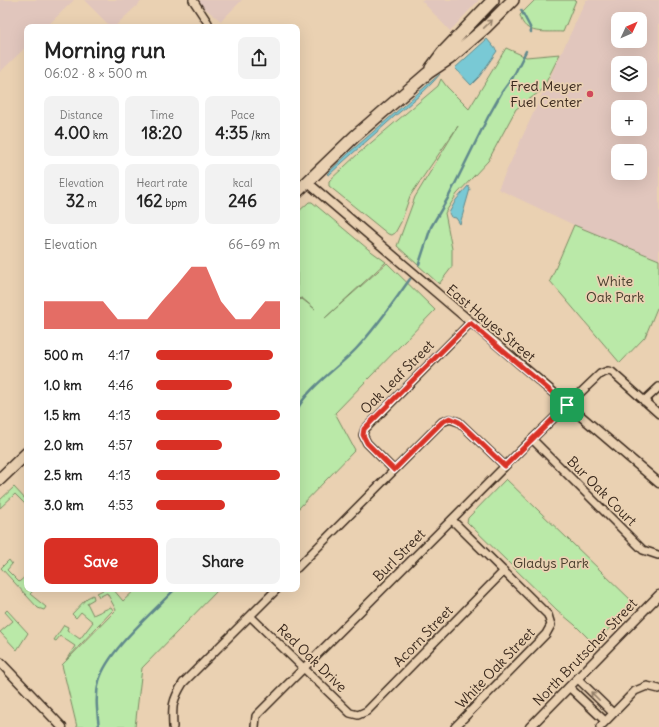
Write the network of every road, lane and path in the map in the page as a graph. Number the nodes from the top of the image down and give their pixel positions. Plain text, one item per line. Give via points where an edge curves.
1 (193, 0) edge
2 (493, 0) edge
3 (513, 0) edge
4 (208, 23) dead end
5 (463, 32) junction
6 (449, 59) junction
7 (428, 73) junction
8 (307, 182) junction
9 (300, 189) edge
10 (470, 323) junction
11 (659, 387) edge
12 (644, 402) junction
13 (567, 405) junction
14 (659, 414) edge
15 (532, 440) junction
16 (24, 456) edge
17 (505, 466) junction
18 (394, 470) junction
19 (0, 479) edge
20 (659, 484) edge
21 (452, 520) junction
22 (658, 555) dead end
23 (300, 565) edge
24 (504, 571) junction
25 (274, 592) edge
26 (659, 595) edge
27 (250, 616) junction
28 (0, 662) edge
29 (304, 668) junction
30 (578, 678) junction
31 (569, 688) junction
32 (659, 689) edge
33 (613, 713) junction
34 (358, 715) joint
35 (605, 721) junction
36 (62, 727) edge
37 (173, 727) edge
38 (255, 727) edge
39 (455, 727) edge
40 (530, 727) edge
41 (600, 727) edge

1 - 4 street
2 - 5 highway
6 -> 3 highway
5 - 6 highway via 466,36 451,51
5 - 7 highway via 442,52
6 - 7 highway
7 - 8 highway via 355,136
8 - 9 highway
8 - 10 street, East Hayes Street
10 - 13 street, East Hayes Street
10 - 18 street, Oak Leaf Street via 364,429 363,435 367,443
11 - 12 street
12 - 13 street, Burl Street via 616,375 608,371 600,374
12 - 14 street
13 - 15 street, Burl Street
13 - 20 street, East Hayes Street
15 - 17 street, Burl Street
15 - 22 street, Bur Oak Court via 643,550
16 - 19 highway
17 - 18 street via 459,422 450,418 442,422
17 - 21 street, Burl Street
18 - 23 street
21 - 24 street
21 - 29 street, Burl Street
24 - 34 street, Acorn Street via 367,711
24 - 39 street, White Oak Street via 548,615 551,625 546,634
25 - 27 street
26 - 30 street, North Brutscher Street
27 - 29 street, Red Oak Drive
27 - 37 street via 183,683 175,696 172,708
28 - 36 street
29 - 34 street, Red Oak Drive via 350,713
29 - 38 street, Burl Street via 256,716
30 - 31 street, North Brutscher Street
33 -> 30 street
31 - 35 street
31 - 40 street, North Brutscher Street
32 - 33 street via 647,686 635,691
33 - 35 street
35 - 41 street

